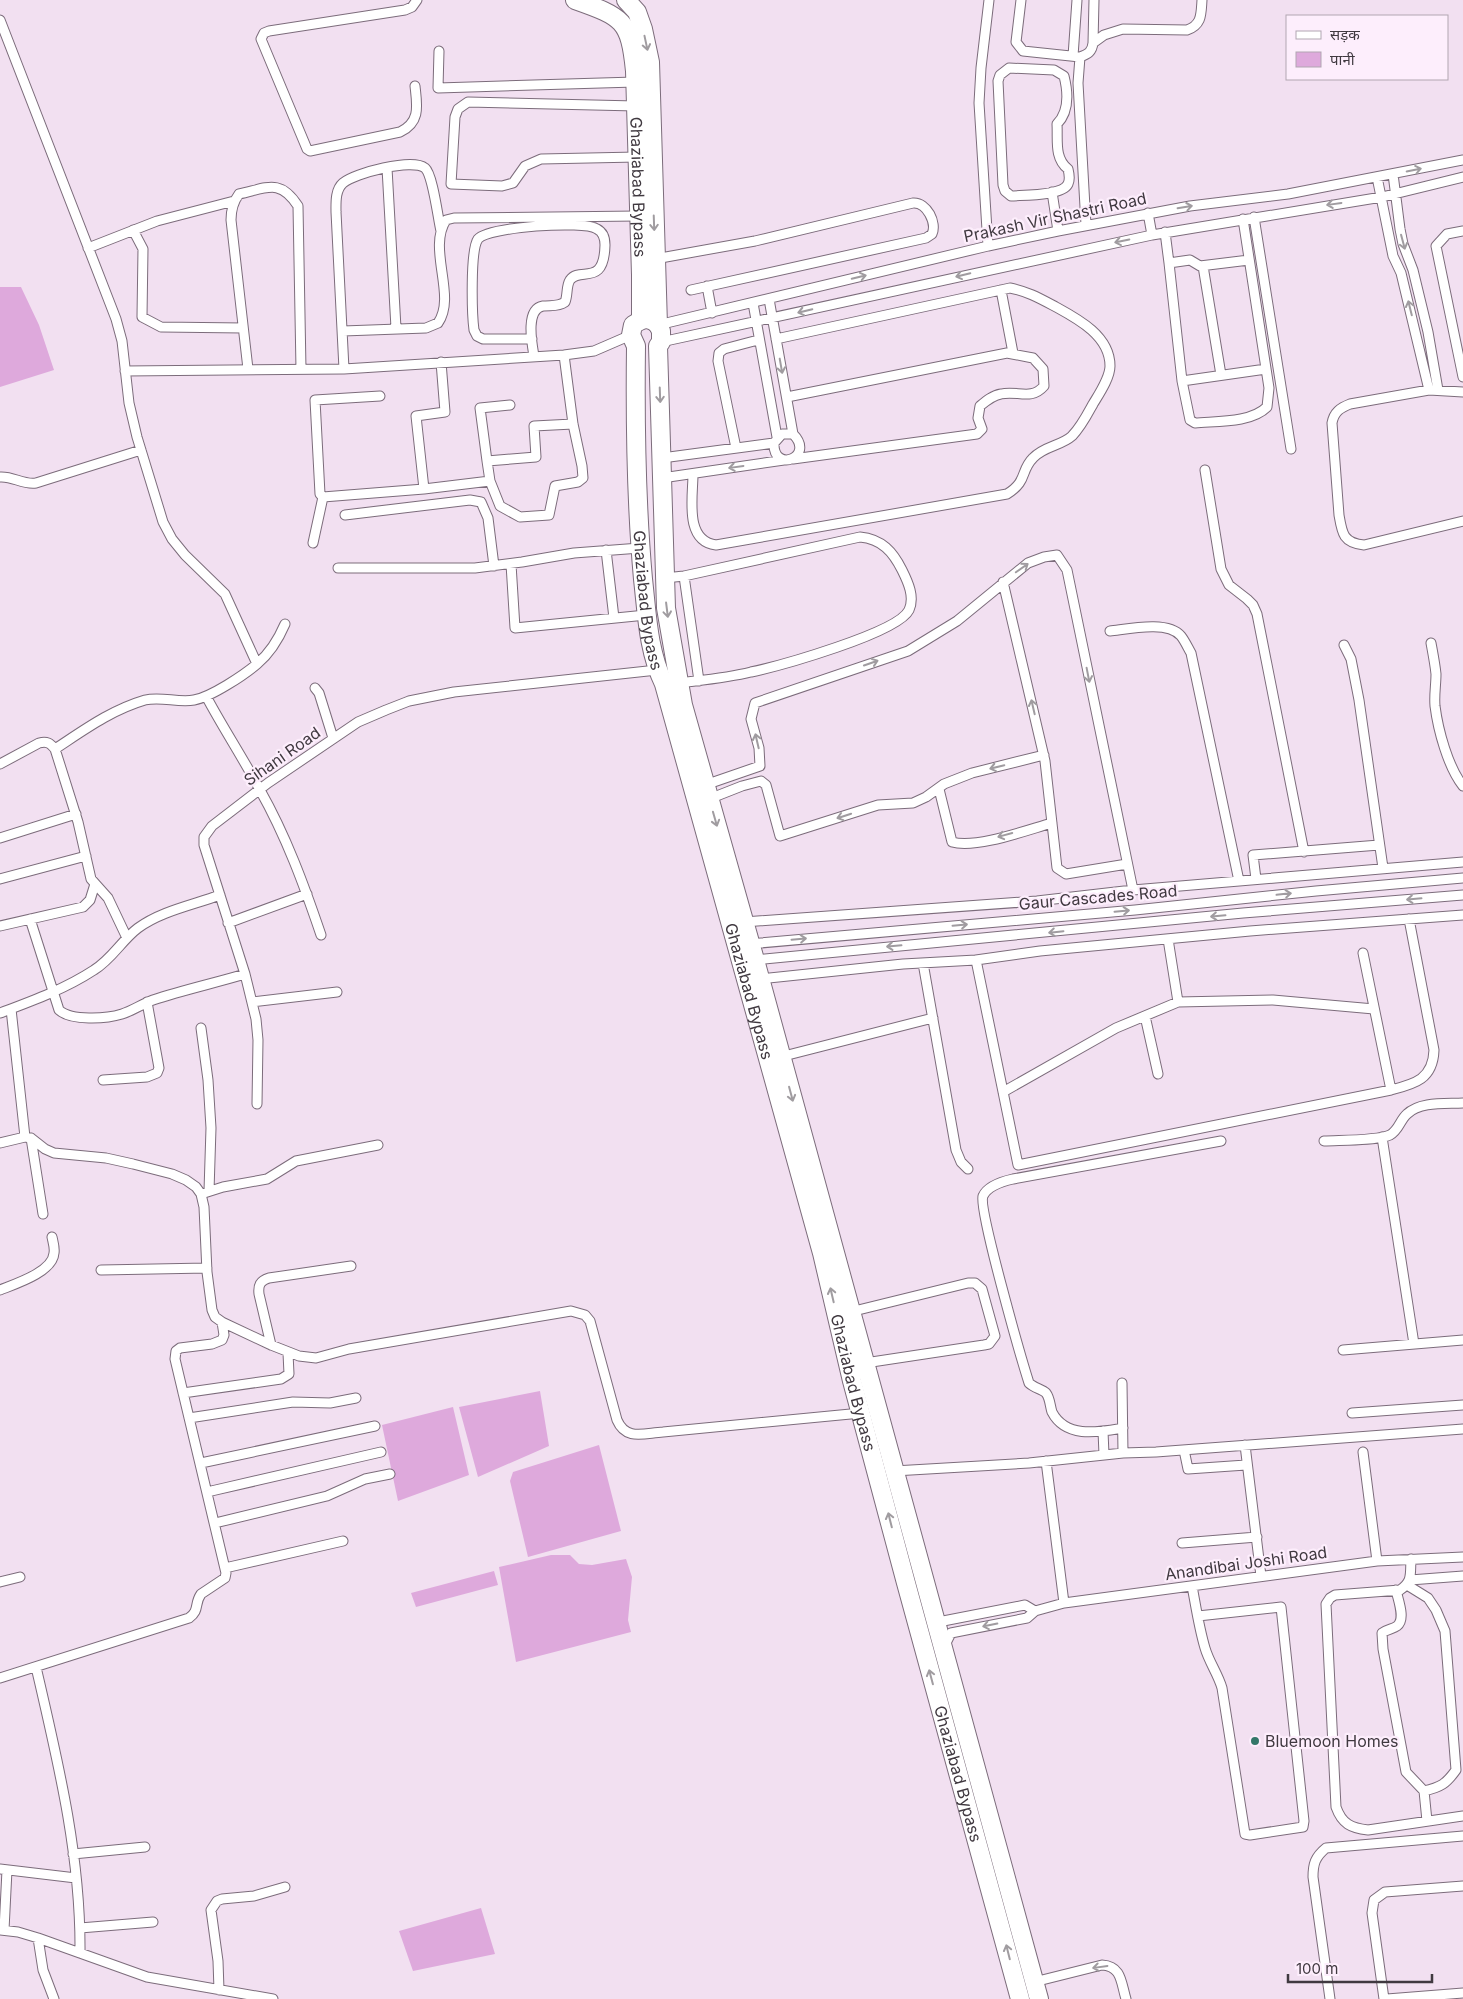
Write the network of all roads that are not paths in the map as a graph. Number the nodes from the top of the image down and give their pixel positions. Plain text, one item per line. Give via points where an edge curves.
1 (417, 0) edge
2 (575, 0) edge
3 (989, 0) edge
4 (1021, 0) edge
5 (1077, 0) edge
6 (1094, 0) edge
7 (1202, 0) edge
8 (634, 4) edge
9 (0, 20) edge
10 (1093, 44) junction
11 (439, 51) dead end
12 (1076, 56) junction
13 (635, 82) junction
14 (415, 86) dead end
15 (636, 106) junction
16 (637, 157) junction
17 (1463, 160) edge
18 (388, 168) junction
19 (1393, 174) junction
20 (1377, 177) junction
21 (1463, 177) edge
22 (1052, 192) junction
23 (1397, 193) junction
24 (1382, 197) junction
25 (234, 201) junction
26 (1148, 213) junction
27 (638, 216) junction
28 (1254, 218) junction
29 (1243, 220) junction
30 (1086, 226) junction
31 (133, 230) junction
32 (441, 231) junction
33 (1058, 231) junction
34 (1463, 231) edge
35 (1165, 232) junction
36 (1152, 234) junction
37 (988, 246) junction
38 (88, 248) junction
39 (655, 259) junction
40 (1249, 260) junction
41 (1169, 263) junction
42 (1204, 266) junction
43 (1416, 285) junction
44 (706, 286) junction
45 (1405, 287) junction
46 (691, 290) dead end
47 (1001, 290) junction
48 (769, 299) junction
49 (753, 303) junction
50 (712, 313) junction
51 (773, 318) junction
52 (641, 320) junction
53 (757, 321) junction
54 (243, 328) junction
55 (396, 328) junction
56 (343, 331) junction
57 (1428, 332) junction
58 (1417, 334) junction
59 (659, 338) junction
60 (532, 339) junction
61 (776, 339) junction
62 (758, 340) junction
63 (633, 341) junction
64 (1013, 353) junction
65 (564, 355) junction
66 (534, 356) junction
67 (441, 362) junction
68 (248, 369) junction
69 (301, 369) junction
70 (344, 369) junction
71 (1266, 369) junction
72 (125, 371) junction
73 (1222, 376) junction
74 (1463, 377) edge
75 (1182, 381) junction
76 (1433, 390) junction
77 (1463, 392) edge
78 (380, 396) dead end
79 (787, 397) junction
80 (510, 405) dead end
81 (573, 424) junction
82 (793, 434) junction
83 (776, 440) junction
84 (736, 448) junction
85 (1291, 449) dead end
86 (141, 450) junction
87 (662, 458) junction
88 (789, 460) junction
89 (486, 461) junction
90 (1205, 470) dead end
91 (693, 474) junction
92 (0, 477) edge
93 (662, 478) junction
94 (490, 481) junction
95 (424, 489) junction
96 (323, 497) junction
97 (345, 515) dead end
98 (1463, 521) edge
99 (313, 543) dead end
100 (640, 548) junction
101 (606, 550) junction
102 (511, 564) junction
103 (494, 566) junction
104 (338, 568) dead end
105 (684, 576) junction
106 (665, 578) junction
107 (1003, 582) junction
108 (646, 615) junction
109 (614, 618) junction
110 (286, 624) dead end
111 (1110, 631) dead end
112 (1431, 643) dead end
113 (1344, 645) dead end
114 (257, 664) junction
115 (657, 670) junction
116 (700, 681) junction
117 (679, 683) junction
118 (315, 688) dead end
119 (206, 696) junction
120 (333, 738) junction
121 (55, 749) junction
122 (1044, 755) junction
123 (0, 764) edge
124 (760, 766) junction
125 (764, 784) junction
126 (1463, 786) edge
127 (938, 788) junction
128 (260, 789) junction
129 (707, 792) junction
130 (76, 814) junction
131 (1052, 823) junction
132 (0, 838) edge
133 (1380, 845) junction
134 (1304, 852) junction
135 (86, 856) junction
136 (1463, 862) edge
137 (1127, 864) junction
138 (1383, 868) junction
139 (1314, 874) junction
140 (1463, 878) edge
141 (0, 879) edge
142 (1256, 879) junction
143 (1239, 881) junction
144 (95, 884) junction
145 (1133, 890) junction
146 (1316, 891) junction
147 (307, 894) junction
148 (220, 895) junction
149 (1463, 895) edge
150 (1036, 901) junction
151 (1334, 906) junction
152 (1463, 915) edge
153 (1039, 918) junction
154 (30, 919) junction
155 (1409, 919) junction
156 (744, 922) junction
157 (228, 923) junction
158 (1335, 923) junction
159 (0, 926) edge
160 (1039, 934) junction
161 (321, 935) dead end
162 (127, 938) junction
163 (1168, 939) junction
164 (1040, 951) junction
165 (746, 953) junction
166 (1363, 953) dead end
167 (976, 960) junction
168 (923, 963) junction
169 (245, 974) junction
170 (760, 979) junction
171 (52, 992) junction
172 (337, 992) dead end
173 (147, 1002) junction
174 (252, 1002) junction
175 (1178, 1002) junction
176 (11, 1009) junction
177 (1374, 1009) junction
178 (0, 1013) edge
179 (1146, 1016) junction
180 (933, 1018) junction
181 (201, 1028) dead end
182 (780, 1057) junction
183 (1158, 1074) dead end
184 (103, 1080) dead end
185 (1391, 1090) junction
186 (1003, 1092) junction
187 (1463, 1103) edge
188 (257, 1104) dead end
189 (1382, 1137) junction
190 (28, 1138) junction
191 (1221, 1141) dead end
192 (1324, 1141) dead end
193 (0, 1144) edge
194 (378, 1145) dead end
195 (968, 1169) dead end
196 (205, 1193) junction
197 (43, 1214) dead end
198 (52, 1237) dead end
199 (351, 1266) dead end
200 (207, 1268) junction
201 (101, 1270) dead end
202 (0, 1290) edge
203 (850, 1312) junction
204 (222, 1322) junction
205 (1463, 1340) edge
206 (1414, 1344) junction
207 (270, 1345) junction
208 (1343, 1350) dead end
209 (288, 1353) junction
210 (864, 1363) junction
211 (1122, 1383) dead end
212 (183, 1393) junction
213 (356, 1398) dead end
214 (1463, 1405) edge
215 (861, 1413) junction
216 (1352, 1413) dead end
217 (189, 1418) junction
218 (375, 1426) dead end
219 (1123, 1428) junction
220 (1463, 1428) edge
221 (1103, 1431) junction
222 (1245, 1445) junction
223 (1184, 1450) junction
224 (381, 1452) dead end
225 (1363, 1452) dead end
226 (1123, 1453) junction
227 (1104, 1455) junction
228 (1046, 1461) junction
229 (201, 1463) junction
230 (1246, 1465) junction
231 (894, 1471) junction
232 (390, 1474) dead end
233 (207, 1492) junction
234 (215, 1523) junction
235 (1257, 1537) junction
236 (343, 1541) dead end
237 (1182, 1543) dead end
238 (1463, 1557) edge
239 (1411, 1559) junction
240 (1377, 1561) junction
241 (225, 1568) junction
242 (1261, 1576) junction
243 (1463, 1576) edge
244 (20, 1577) dead end
245 (0, 1582) edge
246 (1409, 1583) junction
247 (1192, 1586) junction
248 (1396, 1590) junction
249 (1064, 1603) junction
250 (1035, 1611) junction
251 (1198, 1616) junction
252 (927, 1624) junction
253 (943, 1650) junction
254 (36, 1667) junction
255 (0, 1678) edge
256 (982, 1790) junction
257 (1424, 1791) junction
258 (963, 1794) junction
259 (1463, 1816) edge
260 (1427, 1820) junction
261 (1463, 1836) edge
262 (145, 1847) dead end
263 (73, 1854) junction
264 (3, 1870) edge
265 (76, 1878) junction
266 (1463, 1886) edge
267 (285, 1887) dead end
268 (153, 1922) dead end
269 (80, 1928) junction
270 (2, 1930) edge
271 (38, 1938) junction
272 (80, 1953) junction
273 (1034, 1982) junction
274 (219, 1990) junction
275 (1463, 1993) edge
276 (54, 1999) edge
277 (273, 1999) edge
278 (1020, 1999) edge
279 (1039, 1999) edge
280 (1126, 1999) edge
281 (1330, 1999) edge
282 (1386, 1999) edge

1 - 14 street via 404,10 270,31 261,39 310,151 408,128 413,123 417,108
2 - 13 highway, Ghaziabad Bypass via 593,6 624,24 632,42
3 - 37 street via 979,104
4 - 12 street via 1018,47 1023,51
5 - 12 street
6 - 10 street
7 - 10 street via 1200,19 1193,28 1123,29 1104,35
8 -> 39 highway, Ghaziabad Bypass via 650,62
9 - 38 street
10 - 12 street via 1088,54
11 - 13 street via 438,88
12 - 30 street
13 - 15 highway, Ghaziabad Bypass
15 - 16 highway, Ghaziabad Bypass
15 - 16 street via 468,102 458,109 455,117 451,184 502,186 513,183 525,166 542,159
16 - 27 highway, Ghaziabad Bypass
19 -> 17 street, Prakash Vir Shastri Road
18 - 32 street via 415,164 427,170
18 - 55 street
18 - 56 street via 348,180 342,184 336,198
19 - 20 street, Prakash Vir Shastri Road
19 - 23 street
20 - 24 street
26 -> 20 street, Prakash Vir Shastri Road via 1288,194
21 - 23 street
22 - 22 street via 1064,189 1069,176 1068,169 1058,157 1057,124 1066,106 1064,76 1054,70 1009,68 998,81 1003,186 1012,196
22 - 33 street
23 - 24 street
23 -> 43 street via 1402,236
24 -> 28 street
24 - 45 street via 1394,256
25 - 31 street
25 - 54 street via 230,220
25 - 69 street via 239,194 276,186 284,189 298,206
26 - 30 street, Prakash Vir Shastri Road
26 - 36 street
27 - 32 street via 454,218 446,220
27 - 52 highway, Ghaziabad Bypass
28 - 29 street
28 - 85 street
29 - 35 street
29 - 40 street
30 - 33 street, Prakash Vir Shastri Road
31 - 38 street
31 - 54 street via 143,249 142,317 161,327
32 - 55 street via 442,317 432,326
33 - 37 street, Prakash Vir Shastri Road
34 - 74 street via 1447,234 1436,246
35 - 36 street
35 - 41 street
36 -> 51 street
48 -> 37 street, Prakash Vir Shastri Road
38 - 72 street via 116,319
39 - 44 street via 755,241 913,203 923,205 934,231 926,238
39 - 59 highway, Ghaziabad Bypass
40 - 42 street
40 - 71 street
41 - 42 street via 1190,260
41 - 75 street
42 - 73 street
43 - 45 street
43 - 57 street
44 - 46 street
44 - 50 street
58 -> 45 street
47 - 61 street
47 - 64 street
47 - 91 street via 1024,291 1080,320 1100,340 1110,366 1098,396 1077,430 1032,458 1016,489 1007,494 716,545 707,544 693,526
48 - 49 street, Prakash Vir Shastri Road
48 - 51 street
49 - 50 street, Prakash Vir Shastri Road
49 - 53 street
50 - 59 street, Prakash Vir Shastri Road
51 - 53 street
51 - 61 street
52 - 59 highway via 654,321
52 - 63 highway via 633,326
53 - 59 street
53 - 62 street
54 - 68 street
55 - 56 street
56 - 70 street
57 - 58 street
57 - 76 street
58 - 76 street
59 - 63 highway via 652,350 643,350
59 -> 87 highway, Ghaziabad Bypass
60 - 60 street via 531,322 536,309 561,305 565,302 568,282 572,278 596,272 601,266 606,243 597,228 558,225 496,230 478,238 474,252 474,330 477,336 483,339
60 - 66 street
61 -> 79 street
62 - 83 street
62 - 84 street via 724,349 719,354
63 - 65 street
63 - 100 highway, Ghaziabad Bypass
64 - 79 street
64 - 88 street via 1033,358 1043,369 1044,386 1032,394 1000,394 984,402 978,418 982,429 977,434
65 - 66 street
65 - 81 street
66 - 67 street
67 - 70 street
67 - 95 street via 445,412 416,416
68 - 69 street
68 - 72 street
69 - 70 street
71 - 73 street
71 - 75 street via 1267,407 1246,418 1192,422 1188,417
72 - 86 street
73 - 75 street
76 - 77 street
76 - 98 street via 1350,404 1334,415 1340,525 1346,540 1364,545
78 - 96 street via 315,400 320,494
79 - 82 street
80 - 89 street via 480,408
81 - 89 street via 534,426 536,457
81 - 94 street via 583,479 555,486 549,515 519,517 500,506
82 - 83 street via 782,434
82 - 88 street via 801,447 799,454
83 - 84 street
83 - 88 street via 774,450 778,456
84 - 87 street
86 - 92 street via 36,483 24,484 7,476
86 - 114 street via 163,522 172,539 225,594
87 - 93 highway, Ghaziabad Bypass
88 -> 91 street
89 - 94 street
90 - 134 street via 1221,569 1229,585 1253,605 1257,614
91 - 93 street
93 - 106 highway, Ghaziabad Bypass
94 - 95 street
95 - 96 street
96 - 99 street
97 - 103 street via 470,500 481,502 488,518
100 - 101 street
100 - 108 highway, Ghaziabad Bypass
101 - 102 street
101 - 109 street
102 - 103 street
102 - 109 street via 515,628
103 - 104 street
105 - 106 street
105 - 116 street
105 - 116 street via 869,537 887,547 895,557 911,592 908,611 887,628 779,665
106 -> 117 highway, Ghaziabad Bypass via 666,608
122 -> 107 street
124 -> 107 street via 752,719 755,702 908,651 957,620
107 -> 137 street via 1028,563 1044,557 1057,556 1067,570
108 - 109 street
108 - 115 highway, Ghaziabad Bypass
110 - 114 street
111 - 143 street via 1154,626 1170,630 1181,635 1191,653
112 - 126 street via 1436,676 1435,707 1453,772
113 - 133 street via 1351,659 1360,700
114 - 119 street
115 - 120 street, Sihani Road via 454,692 409,701 358,722
115 - 165 highway, Ghaziabad Bypass
116 - 117 street
117 - 129 highway, Ghaziabad Bypass
118 - 120 street
119 - 121 street via 192,701 156,698 130,706 105,716
119 - 128 street
120 - 128 street, Sihani Road
121 - 123 street via 45,742 39,743
121 - 130 street
122 -> 127 street via 972,772
122 - 131 street
124 - 125 street
124 - 129 street
127 -> 125 street via 913,803 878,805 780,836
125 - 129 street via 761,781
131 -> 127 street via 982,841 952,842
128 - 147 street
128 - 148 street, Sihani Road via 212,826 204,837
129 -> 156 highway, Ghaziabad Bypass
130 - 132 street
130 - 135 street
131 - 137 street via 1057,868 1066,874
133 - 134 street
133 - 138 street
134 - 142 street via 1253,855
135 - 141 street
135 - 144 street
136 - 138 street
137 - 145 street
138 - 139 street
139 - 142 street
139 - 146 street
140 - 146 street, Gaur Cascades Road
142 - 143 street
143 - 145 street
144 - 154 street via 90,900 83,907
144 - 162 street via 108,898
145 - 150 street
153 -> 146 street, Gaur Cascades Road
147 - 157 street
147 - 161 street
148 - 157 street, Sihani Road
148 - 162 street via 162,916 139,927
149 -> 151 street, Gaur Cascades Road
150 - 153 street
150 - 156 street
151 - 158 street
151 -> 160 street, Gaur Cascades Road
152 - 155 street
165 -> 153 street, Gaur Cascades Road
154 - 159 street
154 - 171 street
155 - 158 street
155 - 185 street via 1434,1062 1422,1078 1411,1085
156 - 165 highway, Ghaziabad Bypass
157 - 169 street, Sihani Road
158 - 163 street
160 - 164 street
160 -> 165 street, Gaur Cascades Road
162 - 171 street via 106,962
163 - 164 street
163 - 175 street
164 - 167 street
165 - 170 highway, Ghaziabad Bypass
215 -> 165 highway, Ghaziabad Bypass
166 - 177 street
167 - 168 street
167 - 186 street
168 - 170 street
168 - 180 street
169 - 173 street
169 - 174 street, Sihani Road
170 - 182 highway, Ghaziabad Bypass
171 - 173 street via 59,1010 70,1017 108,1017 123,1014
171 - 176 street
172 - 174 street
173 - 184 street via 159,1068 157,1073 148,1077
174 - 188 street, Sihani Road via 258,1040
175 - 177 street via 1273,1000
175 - 179 street
176 - 178 street
176 - 190 street
177 - 185 street
179 - 183 street
179 - 186 street via 1116,1028
180 - 182 street
180 - 195 street via 956,1150
181 - 196 street via 211,1120
182 -> 203 highway, Ghaziabad Bypass
185 - 186 street via 1018,1165
187 - 189 street via 1412,1110 1396,1130
189 - 192 street
189 - 206 street
190 - 193 street
190 - 196 street via 54,1153 106,1158 172,1174
190 - 197 street
191 - 221 street via 999,1182 982,1197 1029,1383 1046,1394 1052,1412 1068,1428 1089,1433
194 - 196 street via 296,1161 267,1179
196 - 200 street
198 - 202 street via 53,1260 44,1270
199 - 207 street via 269,1278 260,1283 259,1294
200 - 201 street
200 - 204 street via 212,1310
203 - 210 highway, Ghaziabad Bypass
203 - 210 street via 974,1283 982,1289 995,1336 989,1344
204 - 207 street
204 - 212 street via 224,1335 219,1342 187,1346 176,1351
205 - 206 street
206 - 208 street
207 - 209 street
209 - 212 street via 289,1374 281,1379
209 - 215 street via 316,1358 349,1349 571,1311 585,1315 590,1321 617,1420 625,1432
210 - 231 highway, Ghaziabad Bypass
211 - 219 street
212 - 217 street
213 - 217 street via 330,1403 293,1402
214 - 216 street
252 -> 215 highway, Ghaziabad Bypass via 906,1582
217 - 229 street
218 - 229 street
219 - 221 street
219 - 226 street
220 - 222 street
221 - 227 street
222 - 223 street
222 - 230 street
223 - 226 street
223 - 230 street via 1188,1469
224 - 233 street
225 - 240 street
226 - 227 street
227 - 228 street
228 - 231 street
228 - 249 street
229 - 233 street
230 - 235 street
231 - 252 highway, Ghaziabad Bypass
232 - 234 street via 365,1479 327,1496
233 - 234 street
234 - 241 street
235 - 237 street
235 - 242 street
236 - 241 street
238 - 239 street, Anandibai Joshi Road
239 - 240 street, Anandibai Joshi Road
239 - 246 street
240 - 242 street, Anandibai Joshi Road
241 - 254 street via 225,1578 201,1594 196,1611 189,1618
242 - 247 street, Anandibai Joshi Road
243 - 246 street
244 - 245 street
246 - 248 street
246 - 257 street via 1428,1598 1445,1631 1456,1770 1439,1787
247 - 249 street, Anandibai Joshi Road
247 - 251 street
248 - 257 street via 1400,1623 1382,1633 1383,1649 1406,1772
248 - 260 street via 1335,1595 1326,1604 1336,1807 1345,1823 1353,1828 1368,1830
249 - 250 street, Anandibai Joshi Road
250 - 252 street, Anandibai Joshi Road via 1025,1606
250 -> 253 street, Anandibai Joshi Road via 1027,1618 951,1633
251 - 251 street via 1206,1650 1222,1688 1245,1834 1250,1836 1303,1827 1281,1607
252 - 253 highway, Ghaziabad Bypass
258 -> 252 highway, Ghaziabad Bypass
253 - 256 highway, Ghaziabad Bypass
254 - 255 street
254 - 263 street via 61,1778
256 - 258 highway
256 - 273 highway, Ghaziabad Bypass
257 - 260 street
278 -> 258 highway, Ghaziabad Bypass
259 - 260 street
261 - 281 street via 1326,1848 1317,1855 1312,1877
262 - 263 street
263 - 265 street
264 - 265 street
264 - 270 street
265 - 269 street
266 - 282 street via 1386,1892 1374,1900 1372,1914
267 - 274 street via 254,1896 222,1899 213,1905
268 - 269 street
269 - 272 street
270 - 271 street
271 - 272 street
271 - 276 street via 43,1970
272 - 274 street via 147,1977
273 - 279 highway, Ghaziabad Bypass
280 -> 273 street via 1118,1973 1109,1965
274 - 277 street
275 - 282 street

